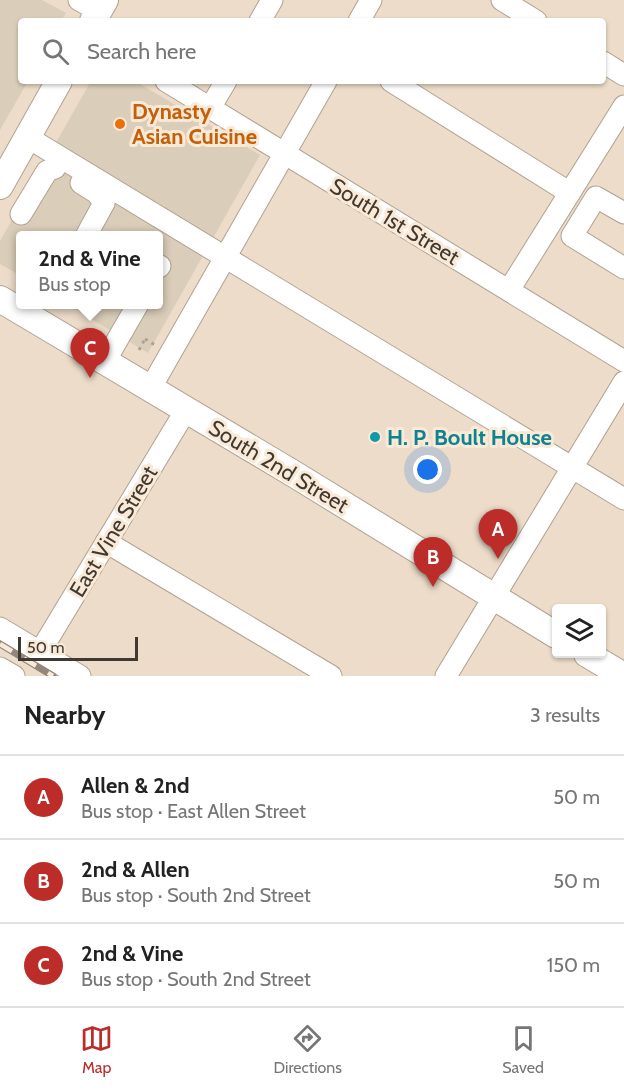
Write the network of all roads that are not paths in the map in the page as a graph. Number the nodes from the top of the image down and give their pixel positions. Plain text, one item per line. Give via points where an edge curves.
1 (272, 0) edge
2 (371, 0) edge
3 (502, 0) edge
4 (262, 18) edge
5 (361, 18) edge
6 (531, 18) edge
7 (606, 64) edge
8 (624, 75) edge
9 (57, 84) edge
10 (171, 84) edge
11 (224, 84) edge
12 (324, 84) edge
13 (396, 84) edge
14 (624, 105) edge
15 (210, 108) junction
16 (25, 142) junction
17 (285, 154) junction
18 (55, 168) junction
19 (0, 186) edge
20 (570, 193) junction
21 (624, 213) edge
22 (21, 214) dead end
23 (89, 231) edge
24 (226, 258) junction
25 (624, 268) edge
26 (509, 290) junction
27 (0, 299) edge
28 (16, 309) edge
29 (16, 309) edge
30 (135, 309) edge
31 (624, 361) edge
32 (104, 363) junction
33 (624, 382) edge
34 (150, 389) junction
35 (186, 410) junction
36 (573, 468) junction
37 (624, 499) edge
38 (106, 543) junction
39 (494, 597) junction
40 (0, 628) edge
41 (552, 633) edge
42 (40, 651) junction
43 (594, 658) edge
44 (0, 668) edge
45 (14, 676) edge
46 (80, 676) edge
47 (331, 676) edge
48 (446, 676) edge
49 (624, 676) edge

1 - 4 street
2 - 5 street
3 - 6 street
7 - 8 street
9 - 16 main road
10 - 15 street, South 1st Street
11 - 15 street
12 - 17 street
13 - 20 street
14 - 20 street
15 - 17 street, South 1st Street
16 - 18 street
16 - 19 main road
16 - 24 street
17 - 24 street
17 - 26 street, South 1st Street
18 - 22 street via 46,171
18 - 23 street via 103,198 102,209
20 - 26 street
21 - 25 street via 596,197 572,236
24 - 34 street
24 - 36 street
26 - 31 street, South 1st Street
27 - 29 main road, South 2nd Street
28 - 32 main road, South 2nd Street
30 - 32 street
32 - 34 main road, South 2nd Street
33 - 36 street
34 - 35 main road, South 2nd Street
35 - 38 street, East Vine Street
35 - 39 main road, South 2nd Street
36 - 37 street
36 - 39 street
38 - 42 street, East Vine Street
38 - 47 street
39 - 41 main road, South 2nd Street
39 - 48 street
40 - 42 street
42 - 46 street
43 - 49 main road
44 - 45 street

